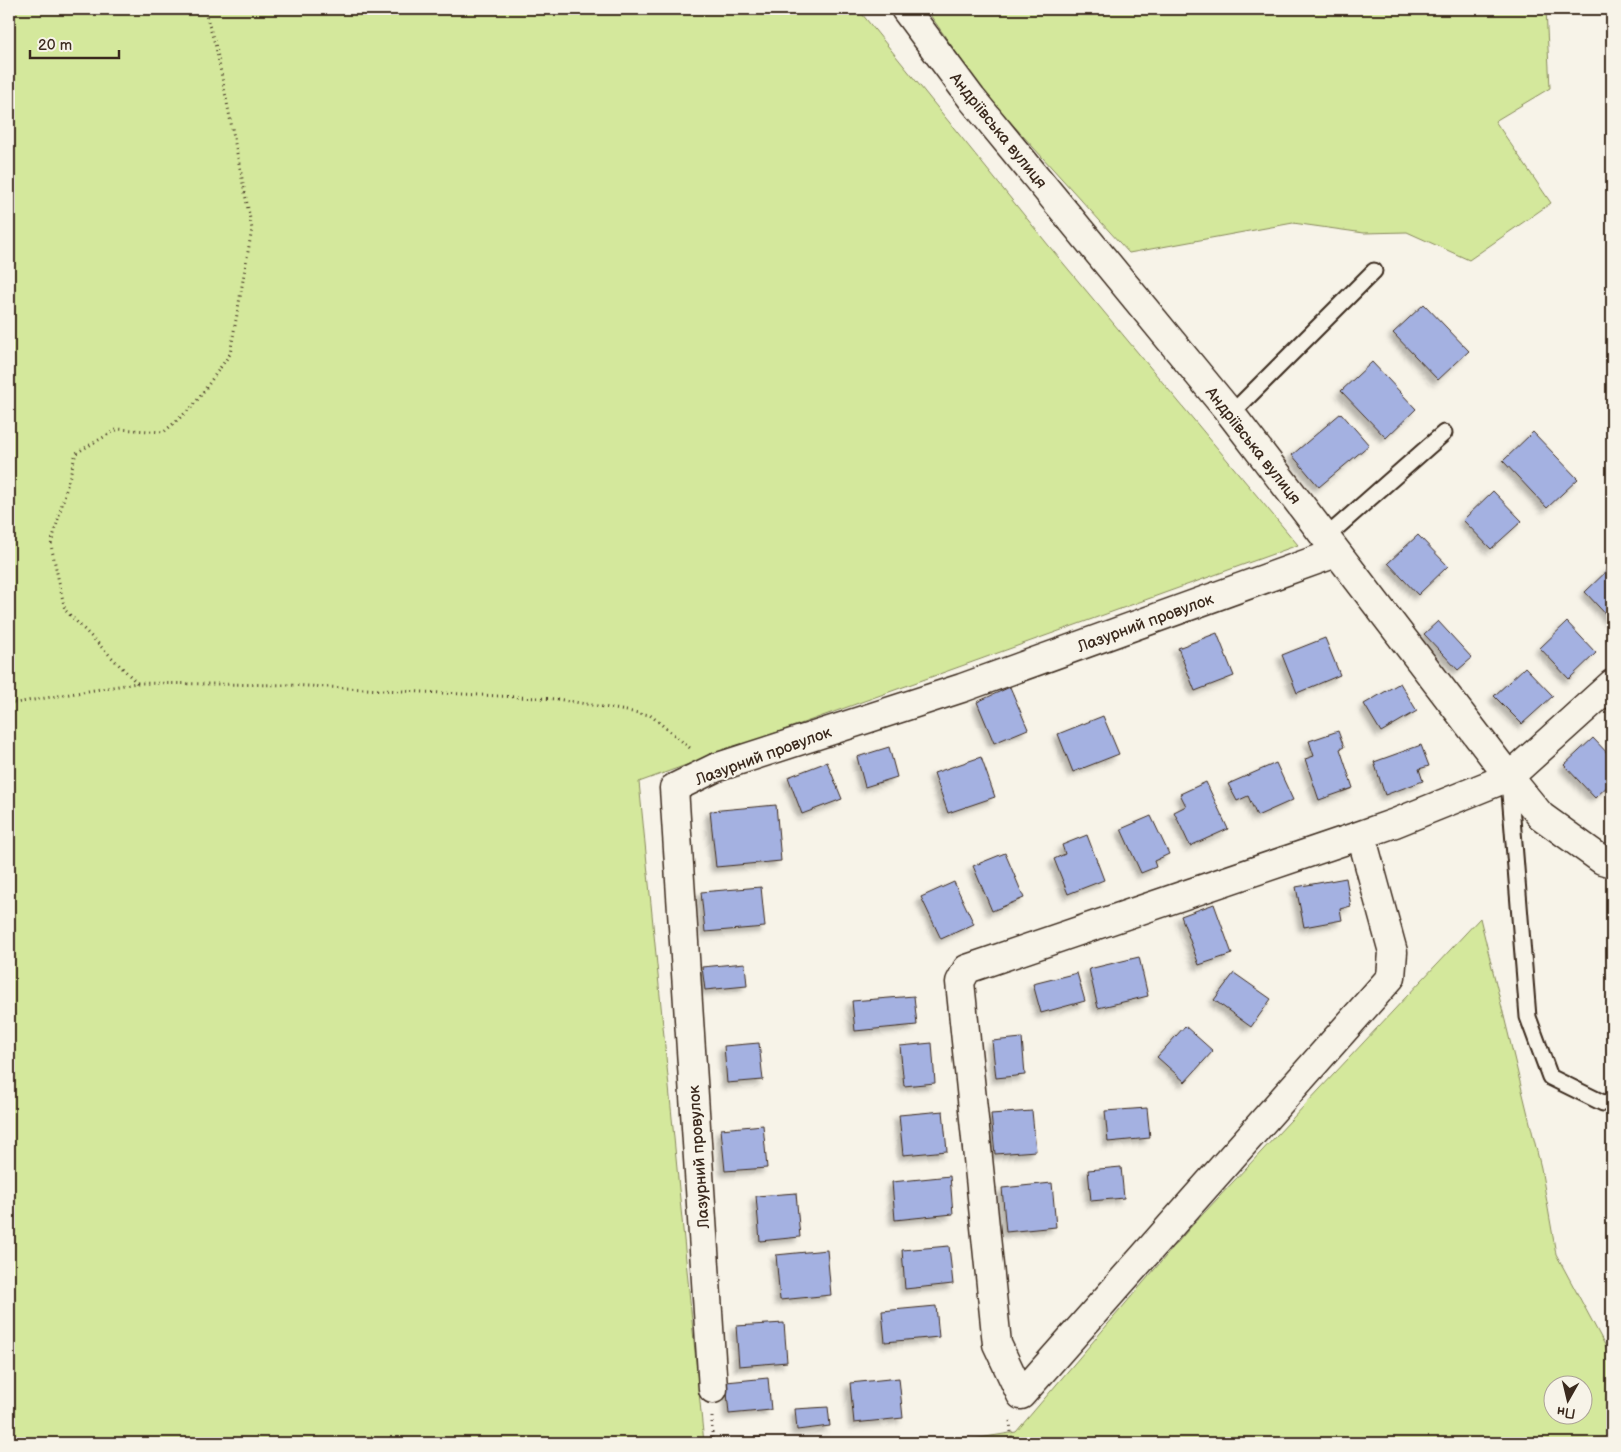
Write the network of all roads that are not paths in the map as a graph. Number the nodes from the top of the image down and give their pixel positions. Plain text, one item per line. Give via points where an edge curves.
1 (905, 9) edge
2 (1374, 271) dead end
3 (1231, 414) junction
4 (1444, 433) dead end
5 (1331, 545) junction
6 (1612, 684) edge
7 (1508, 777) junction
8 (1361, 835) junction
9 (1612, 863) edge
10 (1612, 1102) edge
11 (713, 1389) dead end

1 - 3 street, Андріївська вулиця via 972,99
2 - 3 lane
3 - 5 street, Андріївська вулиця
4 - 5 lane
5 - 7 street, Андріївська вулиця
5 - 11 street, Лазурний провулок via 962,688 715,768 674,788
6 - 7 street
7 - 8 street
7 - 9 street, Андріївська вулиця via 1541,816 1602,860
7 - 10 lane via 1528,1017 1550,1077 1603,1103
8 - 8 street via 1393,952 1391,977 1021,1395 997,1344 960,982 967,969

